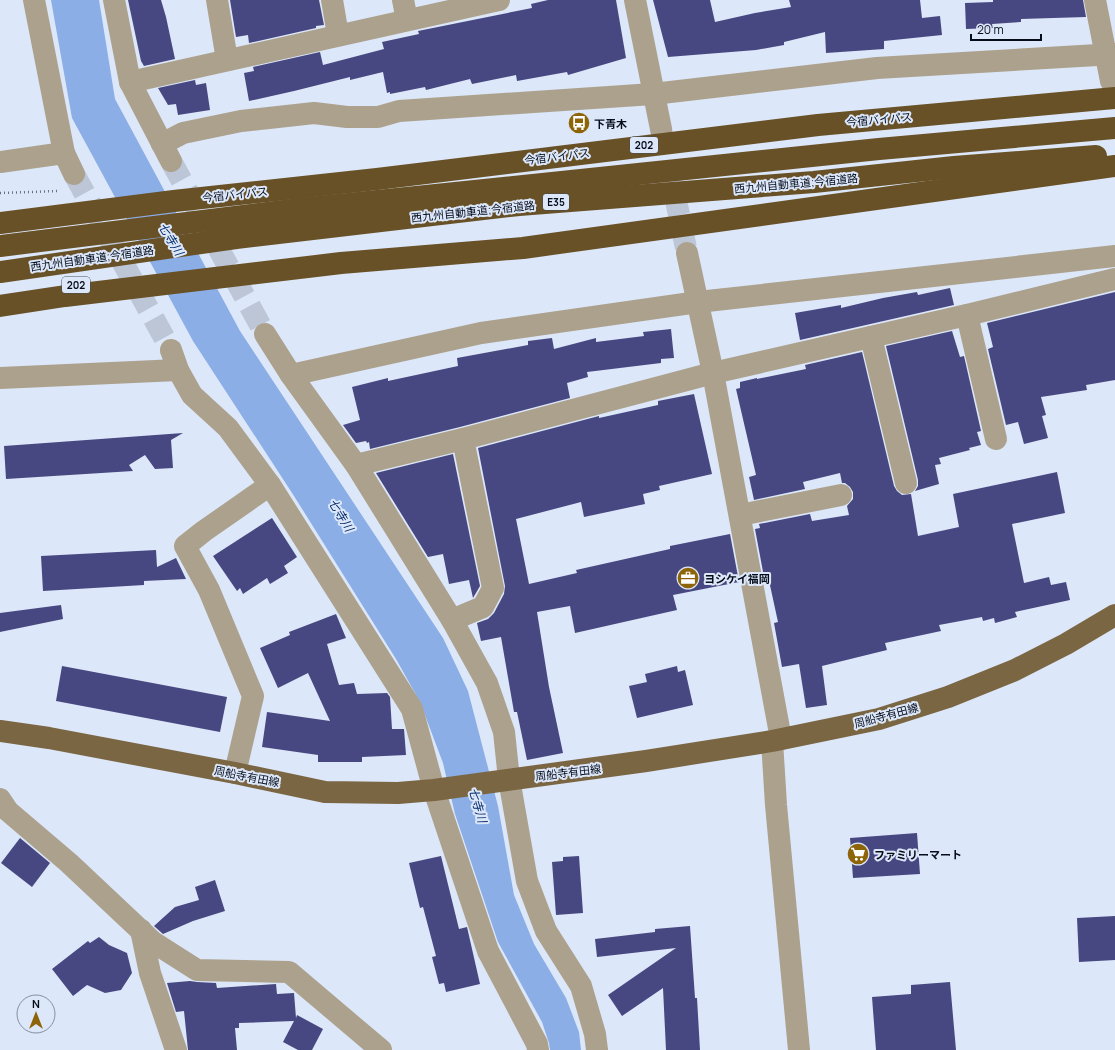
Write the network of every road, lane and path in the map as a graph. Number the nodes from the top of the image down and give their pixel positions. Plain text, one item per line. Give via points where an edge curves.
1 (34, 0) edge
2 (114, 0) edge
3 (217, 0) edge
4 (332, 0) edge
5 (499, 0) edge
6 (635, 0) edge
7 (1095, 0) edge
8 (405, 10) edge
9 (338, 35) junction
10 (1110, 54) edge
11 (227, 60) junction
12 (130, 82) junction
13 (1113, 89) edge
14 (653, 94) junction
15 (1115, 128) edge
16 (661, 129) tunnel mouth
17 (64, 153) junction
18 (1115, 154) edge
19 (0, 162) edge
20 (1115, 166) edge
21 (74, 174) tunnel mouth
22 (1115, 181) edge
23 (59, 191) dead end
24 (0, 193) edge
25 (0, 223) edge
26 (0, 227) edge
27 (126, 230) junction
28 (0, 246) edge
29 (687, 254) tunnel mouth
30 (1115, 256) edge
31 (0, 272) edge
32 (1115, 279) edge
33 (0, 293) edge
34 (698, 302) junction
35 (0, 306) edge
36 (967, 315) junction
37 (265, 334) tunnel mouth
38 (871, 337) junction
39 (714, 373) junction
40 (291, 375) junction
41 (0, 378) edge
42 (463, 439) junction
43 (996, 439) dead end
44 (356, 465) junction
45 (906, 483) dead end
46 (270, 486) junction
47 (841, 496) dead end
48 (740, 515) junction
49 (1115, 615) edge
50 (452, 620) junction
51 (0, 731) edge
52 (777, 740) junction
53 (235, 773) junction
54 (509, 779) junction
55 (434, 790) junction
56 (0, 800) edge
57 (7, 822) edge
58 (141, 930) junction
59 (176, 1050) edge
60 (381, 1050) edge
61 (538, 1050) edge
62 (597, 1050) edge
63 (799, 1050) edge

1 - 17 street
2 - 12 street
3 - 11 street
4 - 9 street
5 - 8 street
6 - 14 street
7 - 10 street
8 - 9 street
9 - 11 street
10 - 13 street
10 - 14 street via 877,68
11 - 12 street
12 - 14 street via 166,152 183,133 241,122 314,113 378,117 399,111
13 - 25 highway, 今宿バイパス / 202
14 - 16 street
15 - 27 highway, 西九州自動車道;今宿道路 / E35 via 541,183
17 - 19 street
17 - 21 street
18 - 31 highway, 西九州自動車道;今宿道路 / E35 via 962,166 814,182 519,205 236,238
20 - 35 highway via 522,248 341,263
22 - 33 highway, 202 via 748,208
23 - 24 path
26 - 27 highway
27 - 28 highway, 西九州自動車道;今宿道路 / E35
29 - 34 street
30 - 34 street
32 - 36 street
34 - 39 street
34 - 40 street via 480,333
36 - 38 street
36 - 43 street
37 - 40 street
38 - 39 street
38 - 45 street
39 - 42 street
39 - 48 street
40 - 44 street
41 - 46 street via 174,360 192,395 228,428
42 - 44 street
42 - 50 street via 493,588 483,607
44 - 50 street
46 - 53 street via 185,546 209,590 253,696
46 - 55 street via 412,709
47 - 48 street
48 - 52 street
49 - 52 main road, 周船寺有田線 via 1021,667 948,697 879,719
50 - 54 street via 487,683 504,732
51 - 53 main road, 周船寺有田線
52 - 54 main road, 周船寺有田線
52 - 63 street via 776,805
53 - 55 main road, 周船寺有田線 via 325,792 398,793
54 - 55 main road, 周船寺有田線
54 - 62 street via 527,881 546,931 581,986
55 - 61 street via 488,951
56 - 57 street via 8,811
57 - 58 street via 69,862
58 - 59 street via 150,973
58 - 60 street via 153,942 197,970 289,972

